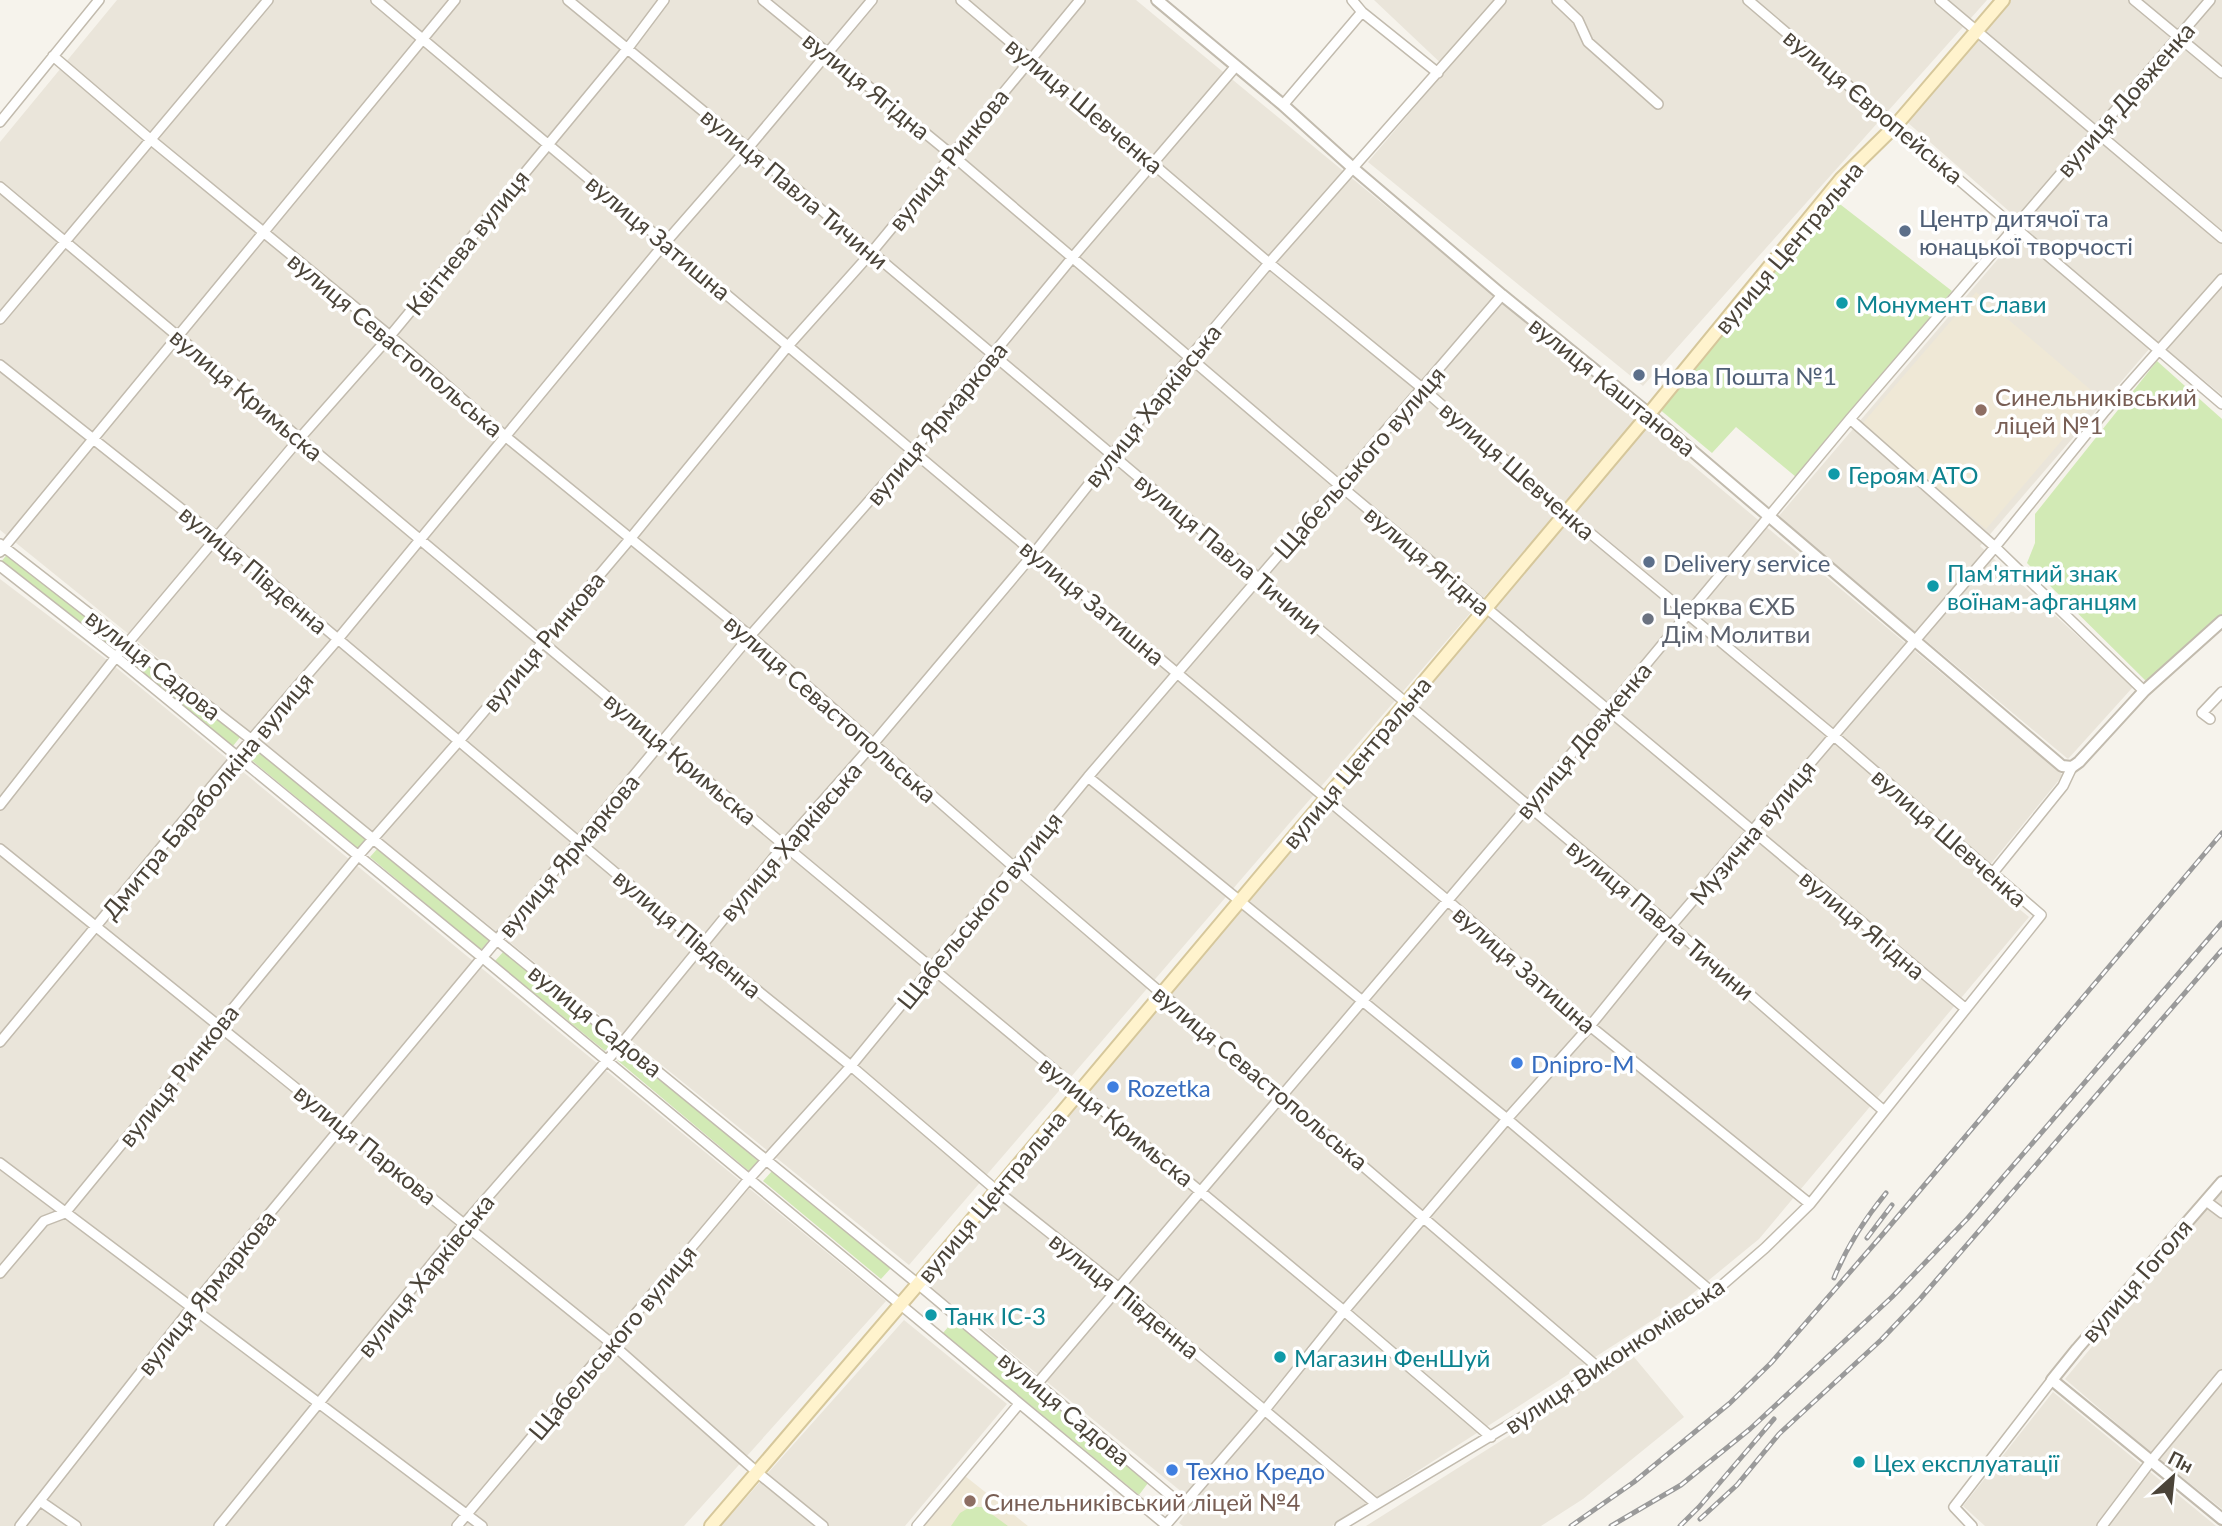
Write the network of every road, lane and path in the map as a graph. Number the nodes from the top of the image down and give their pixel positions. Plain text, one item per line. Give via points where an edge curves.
1 (99, 0) edge
2 (268, 0) edge
3 (376, 0) edge
4 (454, 0) edge
5 (568, 0) edge
6 (663, 0) edge
7 (763, 0) edge
8 (872, 0) edge
9 (961, 0) edge
10 (1080, 0) edge
11 (1157, 0) edge
12 (1352, 0) edge
13 (1501, 0) edge
14 (1557, 0) edge
15 (1940, 0) edge
16 (2003, 0) edge
17 (2134, 0) edge
18 (2210, 0) edge
19 (1752, 1) edge
20 (1362, 12) junction
21 (1977, 32) junction
22 (2179, 37) junction
23 (423, 39) junction
24 (628, 48) junction
25 (828, 54) junction
26 (53, 56) junction
27 (1030, 58) junction
28 (1236, 66) junction
29 (1438, 73) junction
30 (2222, 73) edge
31 (1658, 104) dead end
32 (1283, 105) junction
33 (0, 122) edge
34 (1896, 125) junction
35 (2095, 133) junction
36 (150, 139) junction
37 (548, 143) junction
38 (748, 148) junction
39 (952, 155) junction
40 (1154, 163) junction
41 (1354, 169) junction
42 (0, 187) edge
43 (2016, 227) junction
44 (264, 233) junction
45 (2222, 238) edge
46 (65, 241) junction
47 (665, 243) junction
48 (871, 253) junction
49 (1072, 258) junction
50 (1269, 263) junction
51 (2222, 279) edge
52 (1502, 295) junction
53 (0, 319) edge
54 (178, 336) junction
55 (390, 336) junction
56 (788, 346) junction
57 (2158, 350) junction
58 (994, 356) junction
59 (1190, 357) junction
60 (0, 365) edge
61 (1422, 388) junction
62 (2222, 404) edge
63 (1649, 414) junction
64 (1850, 419) junction
65 (505, 436) junction
66 (300, 438) junction
67 (94, 439) junction
68 (914, 450) junction
69 (1111, 454) junction
70 (1338, 484) junction
71 (1566, 513) junction
72 (1770, 516) junction
73 (218, 538) junction
74 (630, 539) junction
75 (420, 540) junction
76 (1995, 547) junction
77 (1, 548) edge
78 (1035, 552) junction
79 (0, 566) edge
80 (1259, 578) junction
81 (1485, 607) junction
82 (1689, 614) junction
83 (2220, 627) edge
84 (750, 636) junction
85 (338, 639) junction
86 (1916, 640) junction
87 (542, 642) junction
88 (128, 643) junction
89 (116, 657) junction
90 (1177, 673) junction
91 (2144, 691) junction
92 (2222, 692) edge
93 (1405, 702) junction
94 (1608, 710) junction
95 (2210, 719) dead end
96 (1833, 735) junction
97 (252, 740) junction
98 (459, 741) junction
99 (662, 742) junction
100 (873, 744) junction
101 (237, 756) junction
102 (2075, 764) junction
103 (1088, 777) junction
104 (1325, 798) junction
105 (0, 806) edge
106 (1528, 806) junction
107 (1753, 832) junction
108 (373, 838) junction
109 (579, 842) junction
110 (784, 845) junction
111 (0, 849) edge
112 (358, 856) junction
113 (1014, 867) junction
114 (1992, 874) junction
115 (1447, 900) junction
116 (1240, 901) junction
117 (2041, 915) joint
118 (96, 926) junction
119 (1671, 926) junction
120 (498, 940) junction
121 (701, 945) junction
122 (483, 958) junction
123 (931, 967) junction
124 (1162, 993) junction
125 (1361, 1001) junction
126 (1966, 1009) junction
127 (219, 1025) junction
128 (1590, 1026) junction
129 (0, 1042) edge
130 (623, 1042) junction
131 (607, 1061) junction
132 (851, 1066) junction
133 (1079, 1091) junction
134 (1282, 1095) junction
135 (1884, 1111) junction
136 (1507, 1119) junction
137 (342, 1126) junction
138 (766, 1160) junction
139 (0, 1163) edge
140 (749, 1179) junction
141 (2222, 1182) edge
142 (996, 1190) junction
143 (1200, 1190) junction
144 (2206, 1200) junction
145 (1810, 1204) junction
146 (65, 1213) junction
147 (2222, 1213) edge
148 (1424, 1217) junction
149 (465, 1223) junction
150 (0, 1273) edge
151 (918, 1284) junction
152 (1119, 1288) junction
153 (1713, 1293) junction
154 (899, 1304) junction
155 (192, 1307) junction
156 (1344, 1311) junction
157 (611, 1343) junction
158 (1601, 1370) junction
159 (2222, 1375) edge
160 (2052, 1380) junction
161 (1037, 1384) junction
162 (321, 1402) junction
163 (1019, 1404) junction
164 (1264, 1411) junction
165 (1491, 1437) junction
166 (2151, 1461) junction
167 (758, 1473) junction
168 (40, 1501) junction
169 (1375, 1503) junction
170 (1183, 1506) junction
171 (467, 1514) junction
172 (2222, 1519) edge
173 (1169, 1524) edge
174 (20, 1526) edge
175 (76, 1526) edge
176 (219, 1526) edge
177 (457, 1526) edge
178 (482, 1526) edge
179 (711, 1526) edge
180 (823, 1526) edge
181 (917, 1526) edge
182 (1340, 1526) edge
183 (1972, 1526) edge
184 (2102, 1526) edge

1 - 26 street
2 - 36 street
3 - 23 street, вулиця Затишна
4 - 23 street
5 - 24 street, вулиця Павла Тичини
6 - 24 street, Квітнева вулиця
7 - 25 street, вулиця Ягідна
8 - 25 street, Дмитра Бараболкіна вулиця
9 - 27 street, вулиця Шевченка
10 - 27 street, вулиця Ринкова
11 - 28 street, вулиця Каштанова
12 - 20 street
13 - 29 street, вулиця Харківська
14 - 31 street via 1578,20 1588,42
15 - 21 street
16 - 21 main road, вулиця Центральна
17 - 22 street
18 - 22 street, вулиця Довженка
19 - 34 street, вулиця Європейська
20 - 29 street
20 - 32 street
21 - 34 main road, вулиця Центральна
21 - 35 street
22 - 30 street
22 - 35 street, вулиця Довженка
23 - 37 street, вулиця Затишна
23 - 44 street
24 - 37 street, Квітнева вулиця
24 - 38 street, вулиця Павла Тичини
25 - 38 street, Дмитра Бараболкіна вулиця
25 - 39 street, вулиця Ягідна
26 - 33 street
26 - 36 street, вулиця Севастопольська
27 - 39 street, вулиця Ринкова
27 - 40 street, вулиця Шевченка
28 - 32 street, вулиця Каштанова
28 - 40 street, вулиця Ярмаркова
29 - 41 street, вулиця Харківська
32 - 41 street, вулиця Каштанова
34 - 43 street, вулиця Європейська
34 - 63 main road, вулиця Центральна via 1841,179
35 - 43 street, вулиця Довженка
35 - 45 street
36 - 44 street, вулиця Севастопольська
36 - 46 street
37 - 47 street, вулиця Затишна
37 - 55 street, Квітнева вулиця
38 - 47 street, Дмитра Бараболкіна вулиця
38 - 48 street, вулиця Павла Тичини
39 - 48 street, вулиця Ринкова
39 - 49 street, вулиця Ягідна
40 - 49 street, вулиця Ярмаркова
40 - 50 street, вулиця Шевченка
41 - 50 street, вулиця Харківська
41 - 52 street, вулиця Каштанова
42 - 46 street, вулиця Кримьска
43 - 57 street, вулиця Європейська
43 - 64 street, вулиця Довженка
44 - 54 street
44 - 55 street, вулиця Севастопольська
46 - 53 street
46 - 54 street, вулиця Кримьска
47 - 56 street, вулиця Затишна
47 - 65 street, Дмитра Бараболкіна вулиця
48 - 56 street, вулиця Ринкова
48 - 58 street, вулиця Павла Тичини
49 - 58 street, вулиця Ярмаркова
49 - 59 street, вулиця Ягідна
50 - 59 street, вулиця Харківська
50 - 61 street, вулиця Шевченка
51 - 57 street, Музична вулиця
52 - 61 street, Щабельського вулиця
52 - 63 street, вулиця Каштанова
54 - 66 street, вулиця Кримьска
54 - 67 street
55 - 65 street, вулиця Севастопольська
55 - 66 street, Квітнева вулиця
56 - 68 street, вулиця Затишна
56 - 74 street, вулиця Ринкова
57 - 62 street, вулиця Європейська
57 - 76 street, Музична вулиця
58 - 68 street, вулиця Ярмаркова
58 - 69 street, вулиця Павла Тичини
59 - 69 street, вулиця Харківська
59 - 70 street, вулиця Ягідна
60 - 67 street, вулиця Південна
61 - 70 street, Щабельського вулиця
61 - 71 street, вулиця Шевченка
63 - 71 main road, вулиця Центральна
63 - 72 street, вулиця Каштанова
64 - 72 street, вулиця Довженка
64 - 76 street
65 - 74 street, вулиця Севастопольська
65 - 75 street, Дмитра Бараболкіна вулиця
66 - 73 street, Квітнева вулиця
66 - 75 street, вулиця Кримьска
67 - 73 street, вулиця Південна
67 - 77 street
68 - 78 street, вулиця Затишна
68 - 84 street, вулиця Ярмаркова
69 - 78 street, вулиця Харківська
69 - 80 street, вулиця Павла Тичини
70 - 80 street, Щабельського вулиця
70 - 81 street, вулиця Ягідна
71 - 81 main road, вулиця Центральна
71 - 82 street, вулиця Шевченка
72 - 82 street, вулиця Довженка
72 - 86 street, вулиця Каштанова
73 - 85 street, вулиця Південна
73 - 88 street, Квітнева вулиця
74 - 84 street, вулиця Севастопольська
74 - 87 street, вулиця Ринкова
75 - 85 street, Дмитра Бараболкіна вулиця
75 - 87 street, вулиця Кримьска
76 - 86 street, Музична вулиця
76 - 91 street
77 - 88 street, вулиця Садова
78 - 90 street, вулиця Затишна
78 - 100 street, вулиця Харківська
79 - 89 street, вулиця Садова
80 - 90 street, Щабельського вулиця
80 - 93 street, вулиця Павла Тичини
81 - 93 main road, вулиця Центральна
81 - 94 street, вулиця Ягідна
82 - 94 street, вулиця Довженка
82 - 96 street, вулиця Шевченка
83 - 91 street
84 - 99 street, вулиця Ярмаркова
84 - 100 street, вулиця Севастопольська
85 - 97 street, Дмитра Бараболкіна вулиця
85 - 98 street, вулиця Південна
86 - 96 street, Музична вулиця
86 - 102 street, вулиця Каштанова via 2062,766
87 - 98 street, вулиця Ринкова
87 - 99 street, вулиця Кримьска
88 - 89 street, Квітнева вулиця
88 - 97 street, вулиця Садова
89 - 101 street, вулиця Садова
89 - 105 street, Квітнева вулиця
90 - 103 street, Щабельського вулиця
90 - 104 street, вулиця Затишна
91 - 102 street
92 - 95 street via 2203,713
93 - 104 main road, вулиця Центральна
93 - 106 street, вулиця Павла Тичини
94 - 106 street, вулиця Довженка
94 - 107 street, вулиця Ягідна
96 - 107 street, Музична вулиця
96 - 114 street, вулиця Шевченка
97 - 101 street, Дмитра Бараболкіна вулиця
97 - 108 street, вулиця Садова
98 - 108 street, вулиця Ринкова
98 - 109 street, вулиця Південна
99 - 109 street, вулиця Ярмаркова
99 - 110 street, вулиця Кримьска
100 - 110 street, вулиця Харківська
100 - 113 street, вулиця Севастопольська
101 - 112 street, вулиця Садова
101 - 118 street, Дмитра Бараболкіна вулиця
102 - 114 street via 2063,786
103 - 113 street, Щабельського вулиця
103 - 116 street
104 - 115 street, вулиця Затишна
104 - 116 main road, вулиця Центральна
106 - 115 street, вулиця Довженка
106 - 119 street, вулиця Павла Тичини
107 - 119 street, Музична вулиця
107 - 126 street, вулиця Ягідна
108 - 112 street, вулиця Ринкова
108 - 120 street, вулиця Садова
109 - 120 street, вулиця Ярмаркова
109 - 121 street, вулиця Південна
110 - 121 street, вулиця Харківська
110 - 123 street, вулиця Кримьска
111 - 118 street, вулиця Паркова
112 - 122 street, вулиця Садова
112 - 127 street, вулиця Ринкова
113 - 123 street, Щабельського вулиця
113 - 124 street, вулиця Севастопольська
114 - 117 street, вулиця Шевченка
115 - 125 street, вулиця Довженка
115 - 128 street, вулиця Затишна
116 - 124 main road, вулиця Центральна
116 - 125 street
117 - 126 street, вулиця Виконкомівська
118 - 127 street, вулиця Паркова
118 - 129 street, Дмитра Бараболкіна вулиця
119 - 128 street, Музична вулиця
119 - 135 street, вулиця Павла Тичини
120 - 122 street, вулиця Ярмаркова
120 - 130 street, вулиця Садова
121 - 130 street, вулиця Харківська
121 - 132 street, вулиця Південна
122 - 131 street, вулиця Садова
122 - 137 street, вулиця Ярмаркова
123 - 132 street, Щабельського вулиця
123 - 133 street, вулиця Кримьска
124 - 133 main road, вулиця Центральна
124 - 134 street, вулиця Севастопольська
125 - 134 street, вулиця Довженка
125 - 136 street
126 - 135 street, вулиця Виконкомівська
127 - 137 street, вулиця Паркова
127 - 146 street, вулиця Ринкова
128 - 136 street, Музична вулиця
128 - 145 street, вулиця Затишна
130 - 131 street, вулиця Харківська
130 - 138 street, вулиця Садова
131 - 140 street, вулиця Садова
131 - 149 street, вулиця Харківська
132 - 138 street, Щабельського вулиця
132 - 142 street, вулиця Південна
133 - 142 main road, вулиця Центральна
133 - 143 street, вулиця Кримьска
134 - 143 street, вулиця Довженка
134 - 148 street, вулиця Севастопольська
135 - 145 street, вулиця Виконкомівська
136 - 148 street, Музична вулиця
136 - 153 street
137 - 149 street, вулиця Паркова
137 - 155 street, вулиця Ярмаркова
138 - 140 street, Щабельського вулиця
138 - 151 street, вулиця Садова
139 - 146 street
140 - 154 street, вулиця Садова
140 - 157 street, Щабельського вулиця
141 - 144 street, вулиця Гоголя
142 - 151 main road, вулиця Центральна
142 - 152 street, вулиця Південна
143 - 152 street, вулиця Довженка
143 - 156 street, вулиця Кримьска
144 - 147 street
144 - 160 street, вулиця Гоголя
145 - 153 street, вулиця Виконкомівська
146 - 150 street, вулиця Ринкова via 44,1221
146 - 155 street
148 - 156 street, Музична вулиця
148 - 158 street, вулиця Севастопольська
149 - 157 street, вулиця Паркова
149 - 162 street, вулиця Харківська
151 - 154 main road, вулиця Центральна
151 - 161 street, вулиця Садова
152 - 161 street, вулиця Довженка
152 - 164 street, вулиця Південна
153 - 158 street, вулиця Виконкомівська
154 - 163 street, вулиця Садова
154 - 167 main road, вулиця Центральна
155 - 162 street
155 - 168 street, вулиця Ярмаркова
156 - 164 street, Музична вулиця
156 - 165 street, вулиця Кримьска
157 - 167 street, вулиця Паркова
157 - 171 street, Щабельського вулиця
158 - 165 street, вулиця Виконкомівська
159 - 166 street
160 - 166 street
160 - 183 street via 1955,1507
161 - 170 street, вулиця Садова
162 - 171 street
162 - 176 street, вулиця Харківська
163 - 173 street, вулиця Садова
163 - 181 street
164 - 169 street, вулиця Південна
164 - 170 street, Музична вулиця
165 - 169 street, вулиця Виконкомівська
166 - 172 street
166 - 184 street
167 - 179 main road, вулиця Центральна
167 - 180 street, вулиця Паркова
168 - 174 street, вулиця Ярмаркова
168 - 175 street
169 - 182 street, вулиця Виконкомівська
170 - 173 street, Музична вулиця
171 - 177 street, Щабельського вулиця
171 - 178 street

